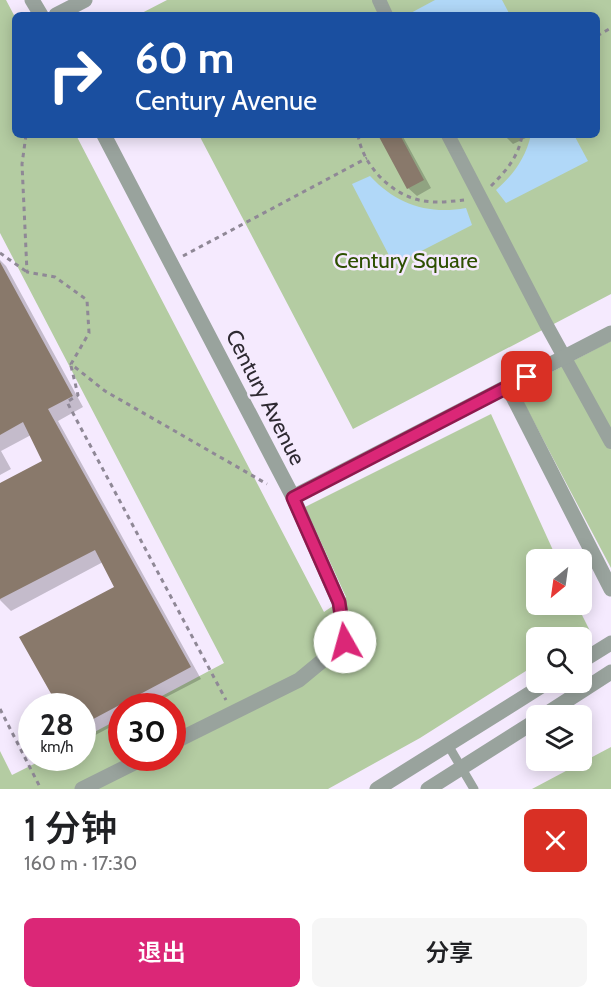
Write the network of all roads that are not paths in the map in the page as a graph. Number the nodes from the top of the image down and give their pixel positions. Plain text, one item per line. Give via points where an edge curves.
1 (86, 0) edge
2 (62, 12) edge
3 (106, 138) edge
4 (450, 138) edge
5 (611, 333) edge
6 (565, 357) junction
7 (508, 387) junction
8 (611, 442) edge
9 (293, 498) junction
10 (611, 589) edge
11 (611, 643) edge
12 (592, 655) edge
13 (611, 672) edge
14 (531, 693) edge
15 (560, 705) edge
16 (526, 727) edge
17 (186, 736) edge
18 (448, 745) junction
19 (462, 767) junction
20 (118, 771) edge
21 (82, 789) edge
22 (377, 789) edge
23 (428, 789) edge
24 (474, 789) edge

1 - 2 street
3 - 9 street, Century Avenue
4 - 6 street
5 - 6 street, Century Avenue
6 - 7 street, Century Avenue
6 - 8 street
7 - 9 street, Century Avenue
7 - 10 street
9 - 17 street via 339,602 345,642 299,680
11 - 12 street
13 - 15 street
14 - 18 street
16 - 19 street
18 - 19 lane
18 - 22 street
19 - 23 street
19 - 24 lane
20 - 21 street

